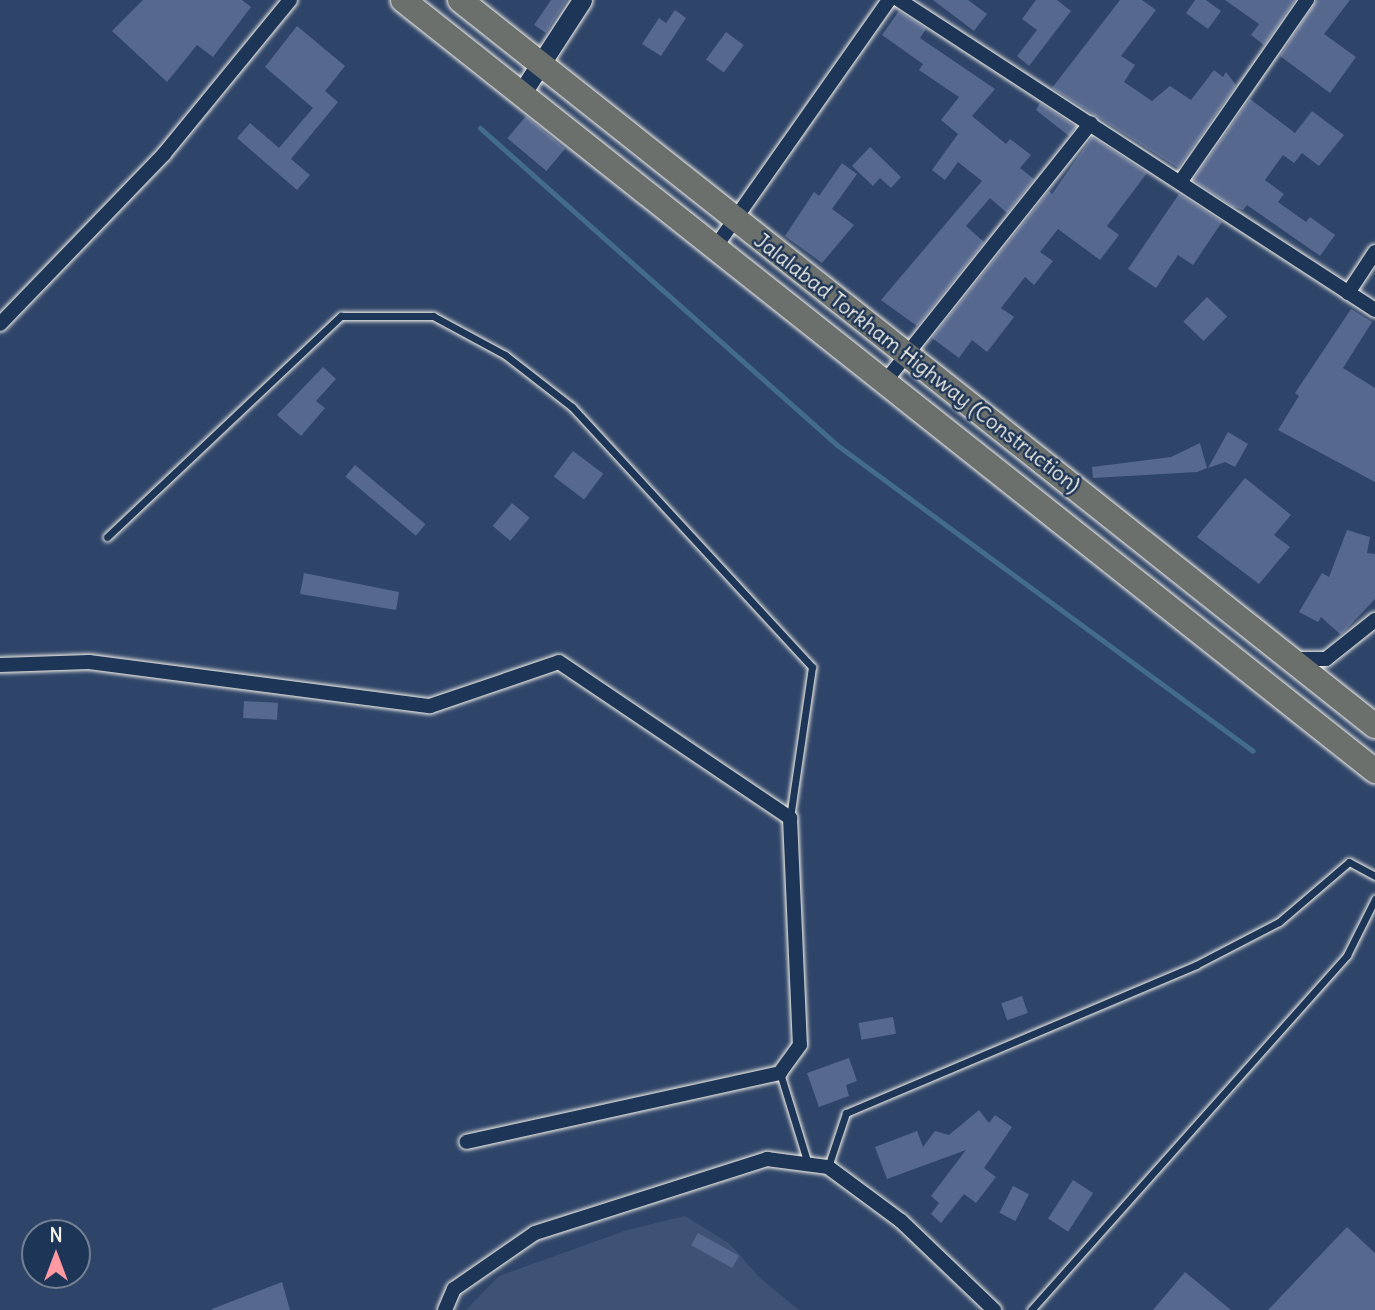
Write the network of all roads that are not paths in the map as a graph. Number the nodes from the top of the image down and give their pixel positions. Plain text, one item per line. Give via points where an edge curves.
1 (290, 0) edge
2 (403, 0) edge
3 (460, 0) edge
4 (582, 0) edge
5 (889, 0) edge
6 (899, 0) edge
7 (1307, 0) edge
8 (541, 64) junction
9 (521, 94) junction
10 (1091, 123) junction
11 (1181, 181) junction
12 (734, 218) junction
13 (714, 248) junction
14 (1375, 252) edge
15 (1348, 293) junction
16 (1375, 310) edge
17 (0, 324) edge
18 (905, 354) junction
19 (884, 383) junction
20 (107, 537) dead end
21 (1171, 564) junction
22 (1375, 620) edge
23 (1200, 632) junction
24 (1291, 659) junction
25 (0, 665) edge
26 (1375, 726) edge
27 (1369, 766) edge
28 (790, 818) junction
29 (1375, 876) edge
30 (1375, 899) edge
31 (780, 1073) junction
32 (466, 1142) dead end
33 (808, 1164) junction
34 (828, 1167) junction
35 (446, 1310) edge
36 (994, 1310) edge
37 (1031, 1310) edge

1 - 17 street via 164,154
2 - 9 highway
3 - 8 highway, Jalalabad Torkham Highway (Construction)
4 - 8 street
5 - 12 street
6 - 10 street
7 - 11 street
8 - 9 street
8 - 12 highway, Jalalabad Torkham Highway (Construction)
9 - 13 highway
10 - 11 street
10 - 18 street
11 - 15 street
12 - 13 street
12 - 18 highway, Jalalabad Torkham Highway (Construction)
13 - 19 highway
14 - 15 street
15 - 16 street
18 - 19 street
18 - 21 highway, Jalalabad Torkham Highway (Construction)
19 - 23 highway
20 - 28 lane via 341,316 433,316 505,355 572,407 812,667
21 - 23 highway
21 - 24 highway, Jalalabad Torkham Highway (Construction)
22 - 24 street via 1326,659
23 - 27 highway
24 - 26 highway, Jalalabad Torkham Highway (Construction)
25 - 28 street via 89,662 430,706 559,662
28 - 31 street via 800,1045
29 - 34 lane via 1349,862 1279,922 1196,965 846,1112
30 - 37 lane via 1347,955
31 - 32 street
31 - 33 lane
33 - 34 street
33 - 35 street via 767,1159 535,1233 454,1289
34 - 36 street via 901,1221

